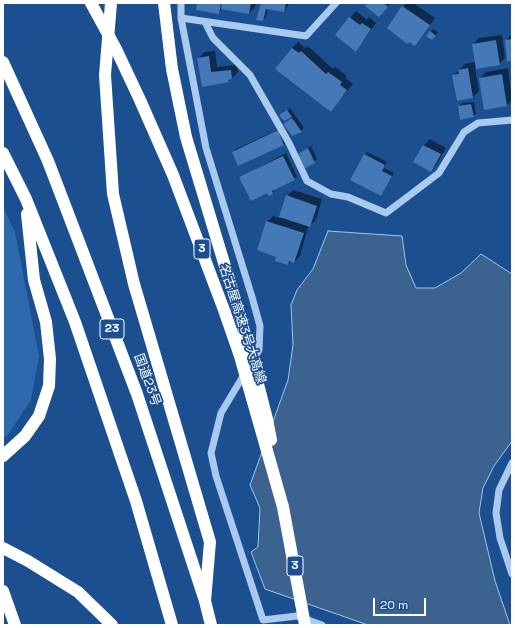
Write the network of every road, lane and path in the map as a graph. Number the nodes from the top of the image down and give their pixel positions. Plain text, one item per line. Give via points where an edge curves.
1 (91, 3) edge
2 (111, 3) edge
3 (164, 3) edge
4 (181, 3) edge
5 (336, 3) edge
6 (180, 18) junction
7 (206, 22) junction
8 (3, 62) edge
9 (512, 120) edge
10 (3, 153) edge
11 (26, 199) junction
12 (3, 456) edge
13 (512, 463) edge
14 (283, 507) junction
15 (3, 548) edge
16 (512, 574) edge
17 (3, 591) edge
18 (205, 601) junction
19 (264, 622) edge
20 (15, 625) edge
21 (112, 625) edge
22 (172, 625) edge
23 (211, 625) edge
24 (305, 625) edge
25 (322, 625) edge

1 - 14 highway, 名古屋高速3号大高線 / 3, bridge via 137,92 196,233 240,356
2 - 18 highway via 105,75 113,194 134,284 210,542
3 - 14 highway, bridge via 172,69 186,137 243,326 267,419
4 - 6 street
5 - 7 street via 306,36
6 - 7 street
6 - 19 street via 206,148 260,326 259,350 221,413 211,453
7 - 9 street via 213,38 250,75 289,143 307,181 331,194 348,196 386,213 439,173 464,132 478,123
8 - 18 highway, 国道23号 / 23 via 48,161 137,394
10 - 11 highway, 23
11 - 12 highway via 34,280 46,322 50,359 49,386 39,416 25,436
11 - 22 highway, 23 via 75,322 136,501
13 - 16 street via 498,490 496,513 500,538
14 - 24 highway, 名古屋高速3号大高線 / 3, bridge
15 - 21 highway via 78,592
17 - 20 highway
18 - 23 highway, 国道23号 / 23
19 - 25 street via 297,616

